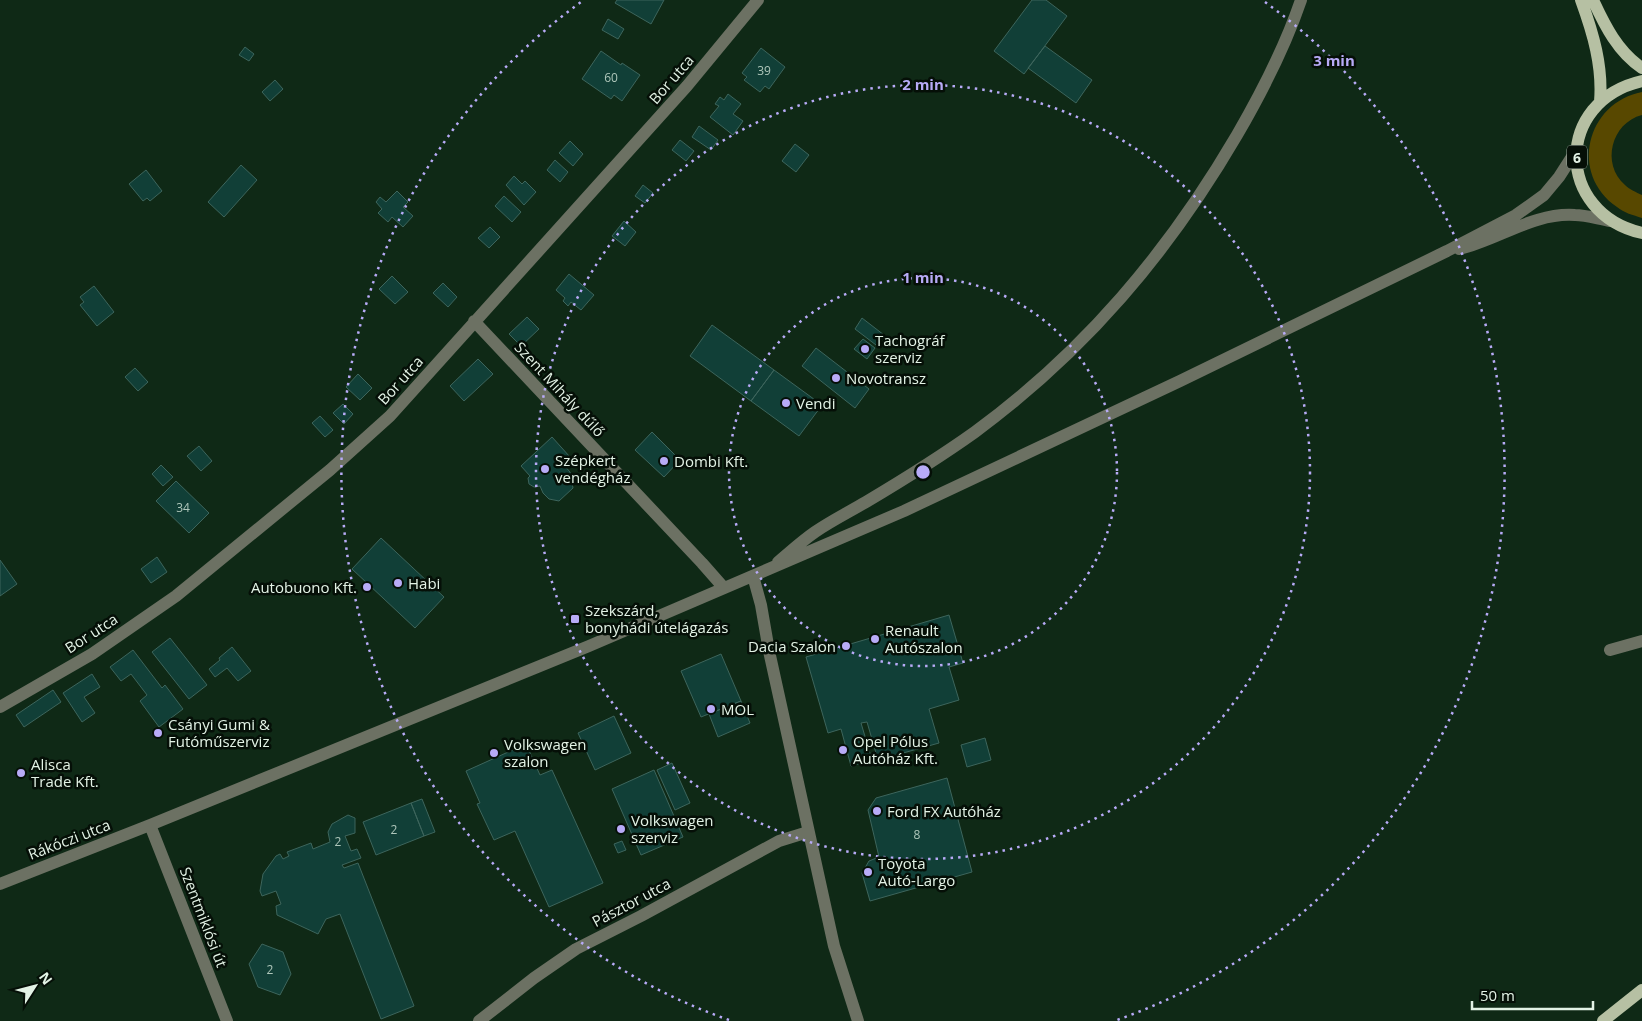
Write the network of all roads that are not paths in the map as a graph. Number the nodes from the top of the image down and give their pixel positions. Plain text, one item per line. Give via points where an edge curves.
1 (758, 0) edge
2 (1301, 0) edge
3 (1581, 0) edge
4 (1593, 0) edge
5 (1642, 68) edge
6 (1642, 81) edge
7 (1600, 102) junction
8 (1577, 149) junction
9 (1610, 221) junction
10 (1642, 233) edge
11 (1447, 251) junction
12 (474, 321) junction
13 (768, 570) junction
14 (753, 576) junction
15 (724, 588) junction
16 (1642, 640) edge
17 (1610, 650) dead end
18 (0, 707) edge
19 (150, 825) junction
20 (808, 832) junction
21 (0, 884) edge
22 (1642, 990) edge
23 (227, 1021) edge
24 (479, 1021) edge
25 (858, 1021) edge
26 (1603, 1021) edge

1 - 12 street, Bor utca via 687,86
2 - 13 street via 1260,94 1220,163 1182,222 1139,278 1089,334 1052,370 975,432 916,472 814,532
3 - 7 main road via 1598,56
4 - 5 main road via 1617,45
6 - 7 main road, 6 via 1620,88
7 - 8 main road, 6 via 1582,128
8 - 9 main road, 6 via 1580,182 1587,197
8 - 11 street via 1544,195 1516,215
9 - 10 main road, 6
9 - 11 street via 1574,214 1546,217 1474,246
11 - 13 street, Rákóczi utca via 1180,382 913,507
12 - 15 street, Szent Mihály dűlő
12 - 18 street, Bor utca via 390,416 330,470 184,590 92,654
13 - 14 street, Rákóczi utca
14 - 15 street, Rákóczi utca
14 - 20 street
15 - 19 street, Rákóczi utca
16 - 17 street
19 - 21 street, Rákóczi utca
19 - 23 street, Szentmiklósi út
20 - 24 street, Pásztor utca via 779,841 576,949
20 - 25 street via 834,946
22 - 26 main road

